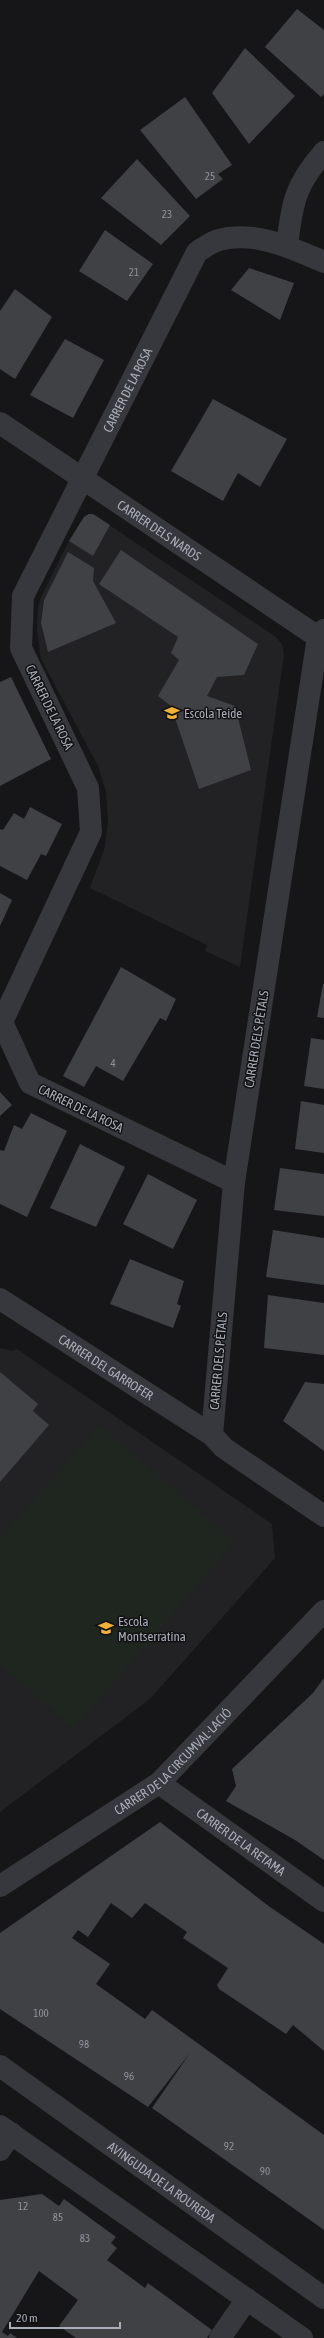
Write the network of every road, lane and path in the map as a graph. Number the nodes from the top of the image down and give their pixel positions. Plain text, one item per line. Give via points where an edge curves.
1 (324, 152) edge
2 (286, 246) junction
3 (324, 262) edge
4 (0, 423) edge
5 (84, 479) junction
6 (321, 633) edge
7 (234, 1182) junction
8 (0, 1299) edge
9 (218, 1441) junction
10 (324, 1516) edge
11 (324, 1610) edge
12 (159, 1783) junction
13 (0, 1886) edge
14 (324, 1901) edge
15 (0, 2066) edge
16 (4, 2136) edge
17 (324, 2298) edge
18 (247, 2299) junction
19 (220, 2338) edge
20 (302, 2338) edge

1 - 2 street via 310,168 298,189 292,204
2 - 3 street, CARRER DE LA ROSA
2 - 5 street, CARRER DE LA ROSA via 239,236 217,240 197,252
4 - 5 street, CARRER DELS NARDS
5 - 6 street, CARRER DELS NARDS
5 - 7 street, CARRER DE LA ROSA via 23,596 21,648 88,788 91,832 2,1022 30,1082
6 - 7 street, CARRER DELS PÈTALS
7 - 9 street, CARRER DELS PÈTALS
8 - 9 street, CARRER DEL GARROFER
9 - 10 street, CARRER DEL GARROFER
11 - 12 street, CARRER DE LA CIRCUMVAL·LACIÓ
12 - 13 street, CARRER DE LA CIRCUMVAL·LACIÓ
12 - 14 street, CARRER DE LA RETAMA
15 - 17 street, AVINGUDA DE LA ROUREDA
16 - 18 street
18 - 19 street
18 - 20 street

